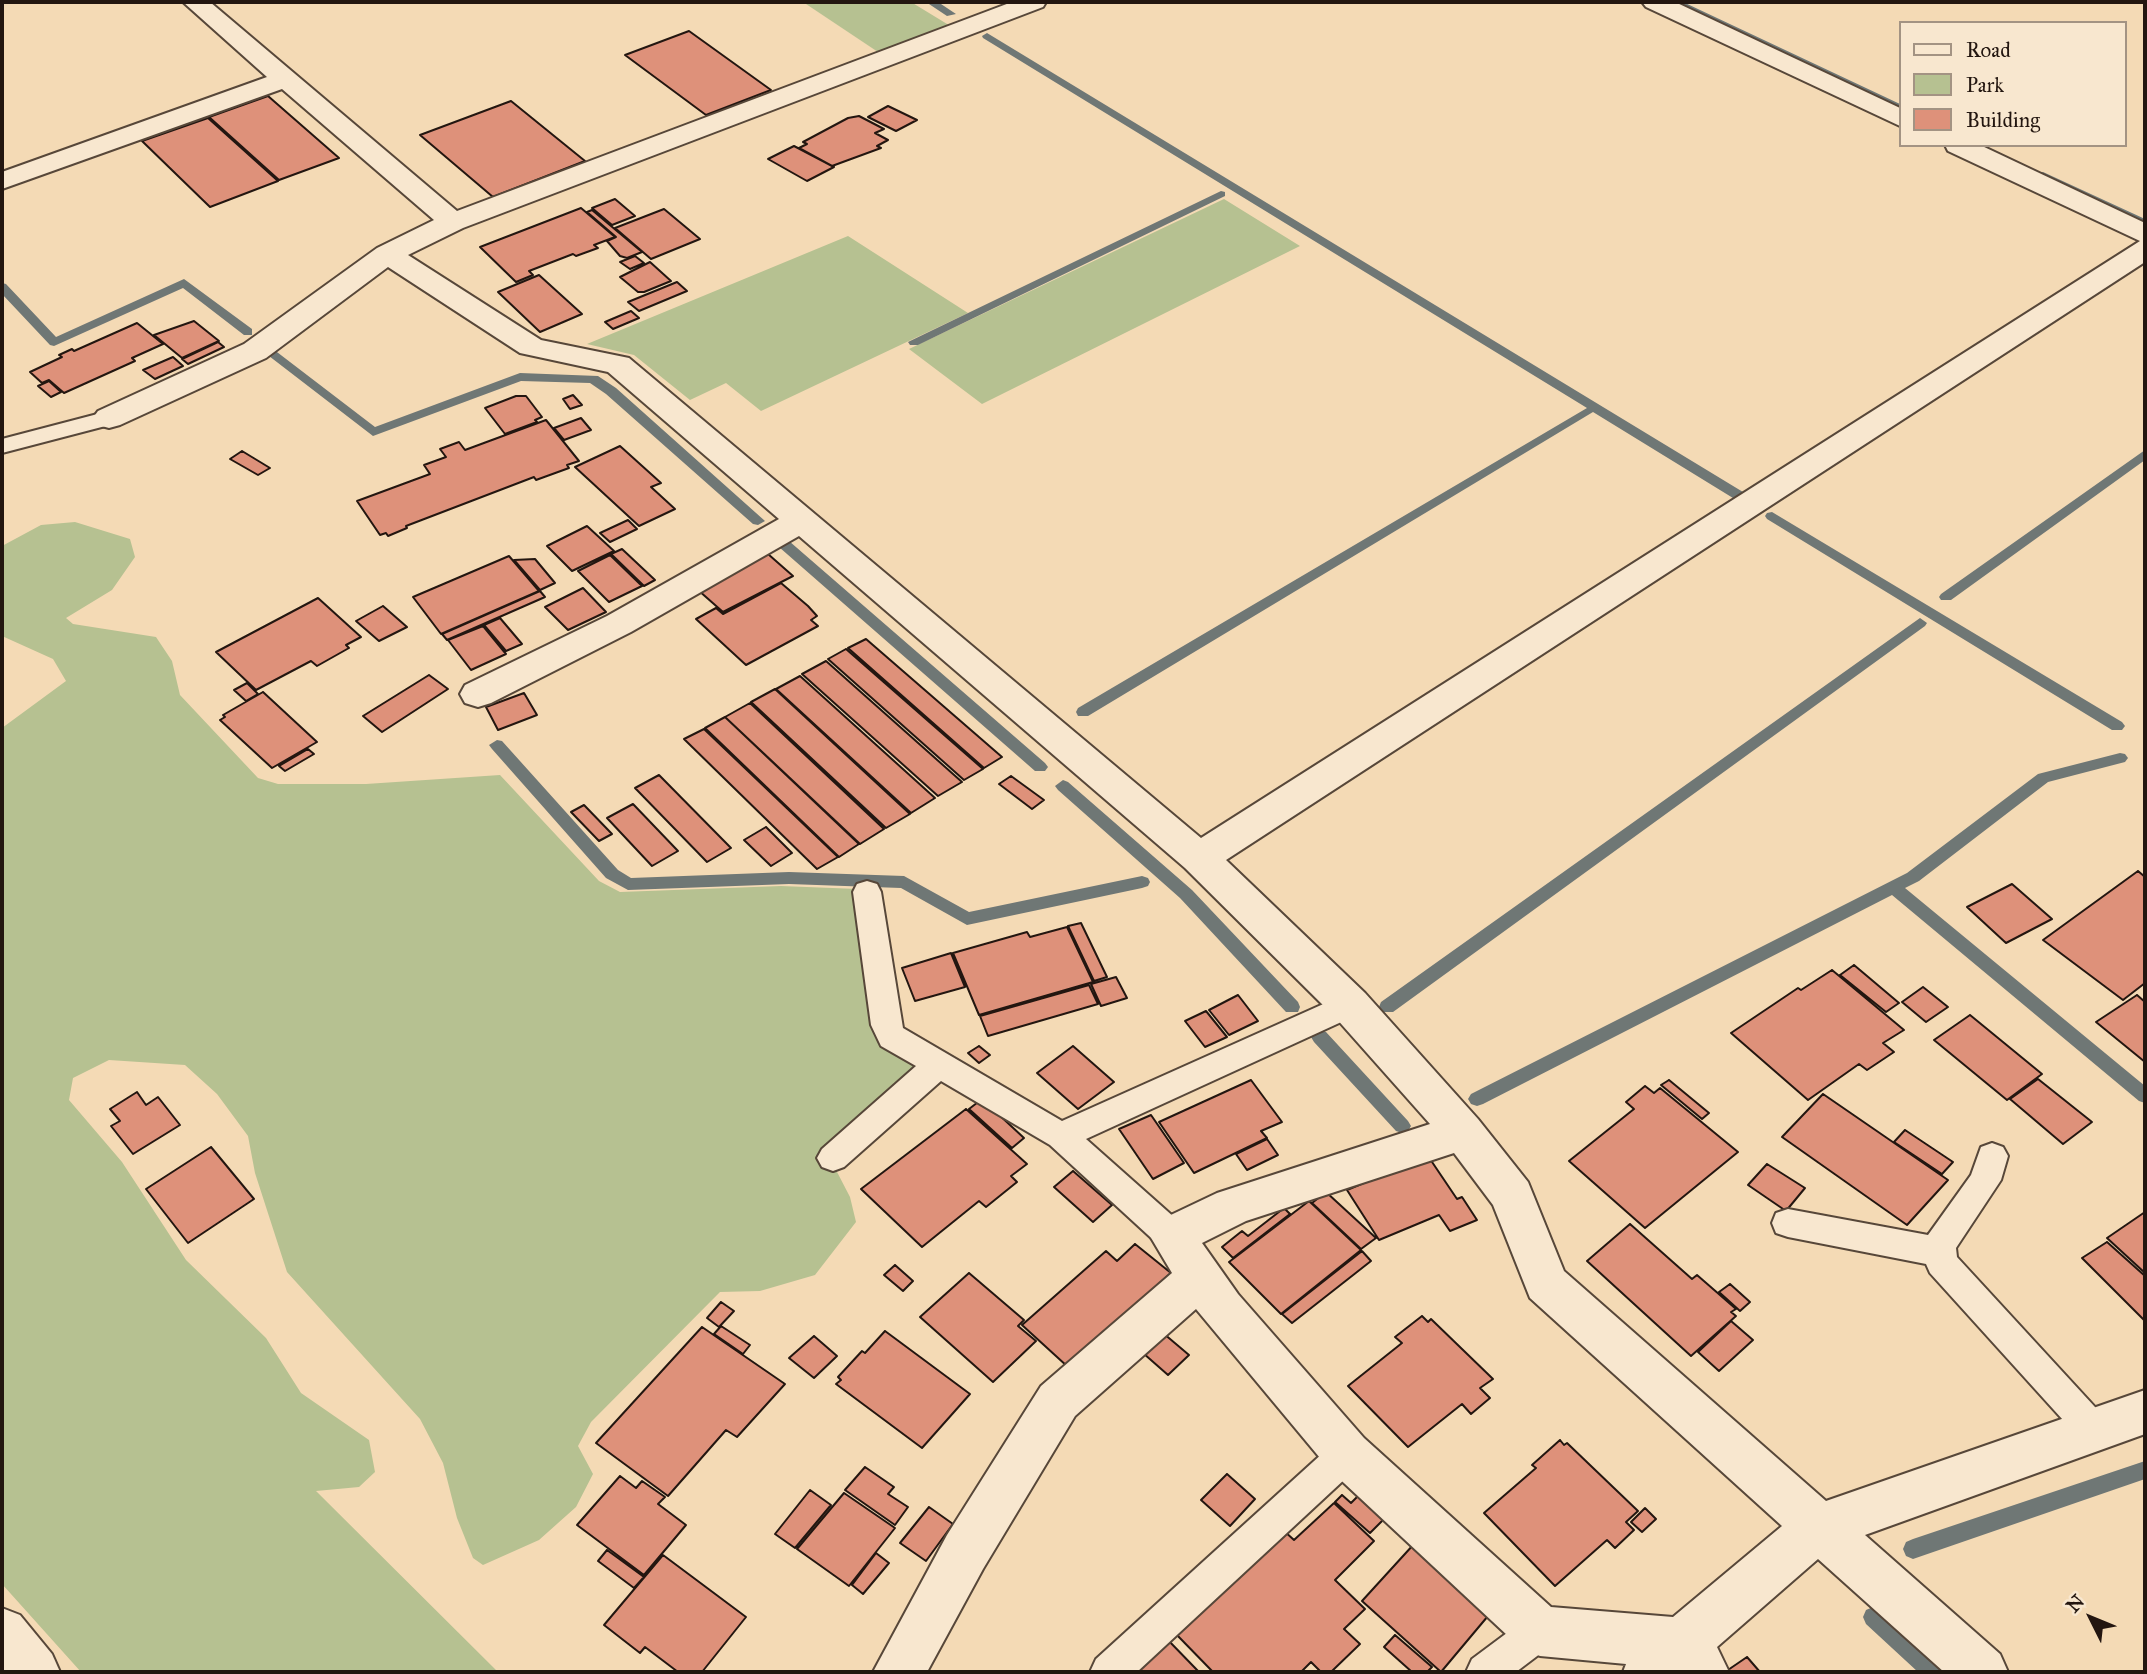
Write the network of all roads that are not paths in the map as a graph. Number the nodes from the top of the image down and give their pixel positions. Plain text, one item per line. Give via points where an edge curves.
1 (195, 2) edge
2 (1034, 2) edge
3 (1655, 2) edge
4 (286, 79) junction
5 (1898, 117) edge
6 (1962, 147) edge
7 (2, 180) edge
8 (453, 222) junction
9 (2145, 234) edge
10 (2145, 249) edge
11 (387, 254) junction
12 (109, 418) joint
13 (2, 446) edge
14 (803, 520) junction
15 (478, 694) dead end
16 (1199, 858) junction
17 (867, 892) dead end
18 (1350, 1005) junction
19 (937, 1066) junction
20 (1463, 1132) junction
21 (1061, 1136) junction
22 (1992, 1156) dead end
23 (833, 1158) dead end
24 (1788, 1223) dead end
25 (1172, 1236) junction
26 (1940, 1252) junction
27 (1201, 1276) junction
28 (2145, 1412) edge
29 (2094, 1430) junction
30 (1347, 1454) junction
31 (1817, 1528) junction
32 (1540, 1631) junction
33 (2, 1633) edge
34 (1679, 1663) edge
35 (34, 1672) edge
36 (899, 1672) edge
37 (1109, 1672) edge
38 (1485, 1672) edge
39 (1982, 1672) edge

1 - 4 street
2 - 8 street
3 - 5 street
4 - 7 street
4 - 8 street
6 - 9 street
8 - 11 street
10 - 16 street
11 - 12 street via 255,351
11 - 14 street via 531,347 618,365
12 - 13 lane
14 - 15 street via 619,624
14 - 16 street
16 - 18 street
17 - 19 lane via 886,1025 892,1037
18 - 20 street
18 - 21 lane
19 - 21 lane
19 - 23 lane
20 - 25 street via 1233,1206
20 - 31 street via 1512,1195 1546,1284
21 - 25 lane
22 - 26 lane via 1985,1180 1939,1246
24 - 26 lane
25 - 27 street
26 - 29 lane via 1942,1262
27 - 30 street via 1222,1309
27 - 36 street via 1058,1401 965,1552
28 - 29 street
29 - 31 street
30 - 32 street
30 - 37 lane
31 - 34 street
31 - 39 street
32 - 34 street
32 - 38 lane
33 - 35 street

